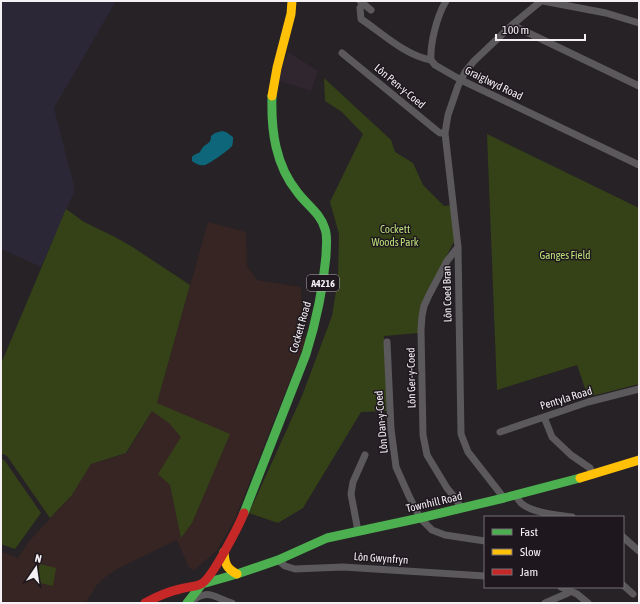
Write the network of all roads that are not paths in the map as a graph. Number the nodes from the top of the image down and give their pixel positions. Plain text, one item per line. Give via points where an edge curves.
1 (292, 1) edge
2 (446, 1) edge
3 (542, 1) edge
4 (361, 2) edge
5 (371, 10) dead end
6 (639, 23) edge
7 (512, 25) junction
8 (342, 53) dead end
9 (431, 60) junction
10 (461, 80) junction
11 (639, 86) edge
12 (445, 134) junction
13 (639, 165) edge
14 (458, 246) junction
15 (387, 342) dead end
16 (639, 389) edge
17 (544, 416) junction
18 (500, 432) dead end
19 (365, 455) dead end
20 (639, 460) edge
21 (593, 475) junction
22 (516, 495) junction
23 (504, 498) junction
24 (461, 508) junction
25 (564, 516) edge
26 (420, 518) junction
27 (358, 531) junction
28 (624, 538) edge
29 (484, 541) edge
30 (639, 551) edge
31 (224, 552) junction
32 (278, 560) junction
33 (211, 573) junction
34 (237, 574) junction
35 (484, 576) edge
36 (202, 584) junction
37 (624, 586) edge
38 (563, 588) edge
39 (177, 589) junction
40 (569, 591) junction
41 (633, 594) dead end
42 (145, 603) edge
43 (188, 603) edge
44 (232, 603) edge
45 (545, 603) edge
46 (588, 603) edge

1 - 31 main road, Cockett Road / A4216 via 291,18 274,83 273,131 281,165 289,180 325,226 327,235 324,279 306,354 247,507
2 - 9 street via 432,42
3 - 6 street via 606,13
3 - 7 street, Lôn Coed Bran
4 - 5 street, Graiglwyd Road
4 - 9 street, Graiglwyd Road via 361,19 409,53
7 - 10 street, Lôn Coed Bran via 474,61
7 - 11 street
8 - 12 street, Lôn Pen-y-Coed via 436,130
9 - 10 street, Graiglwyd Road
10 - 12 street, Lôn Coed Bran via 451,103
10 - 13 street, Graiglwyd Road
12 - 14 street, Lôn Coed Bran
14 - 23 street, Lôn Coed Bran via 461,434 468,452
14 - 24 street, Lôn Ger-y-Coed via 428,295 422,316 421,345 423,435 427,455
15 - 26 street, Lôn Dan-y-Coed via 390,429 396,467
16 - 17 street, Pentyla Road
17 - 18 street, Pentyla Road
17 - 21 street via 552,437 590,468
19 - 27 street via 353,482 351,494
20 - 21 main road, Townhill Road
21 - 22 main road, Townhill Road
22 - 23 main road, Townhill Road
22 - 25 street via 527,507 547,514
23 - 24 main road, Townhill Road
24 - 26 main road, Townhill Road
26 - 27 main road, Townhill Road
26 - 29 street via 432,530 445,535
27 - 32 main road, Townhill Road via 327,538
28 - 30 street
31 - 33 main road, Cockett Road / A4216
31 - 34 main road via 226,566
32 - 34 main road, Townhill Road
32 - 35 street, Lôn Gwynfryn via 285,566 295,569 343,567
33 - 36 main road, Cockett Road / A4216
33 - 39 main road
34 - 36 main road, Townhill Road
36 - 39 main road, Townhill Road
36 - 43 main road, Cockett Road
37 - 41 street
38 - 40 street
39 - 42 main road
40 - 45 street
40 - 46 street
43 - 44 street via 204,594 214,595

